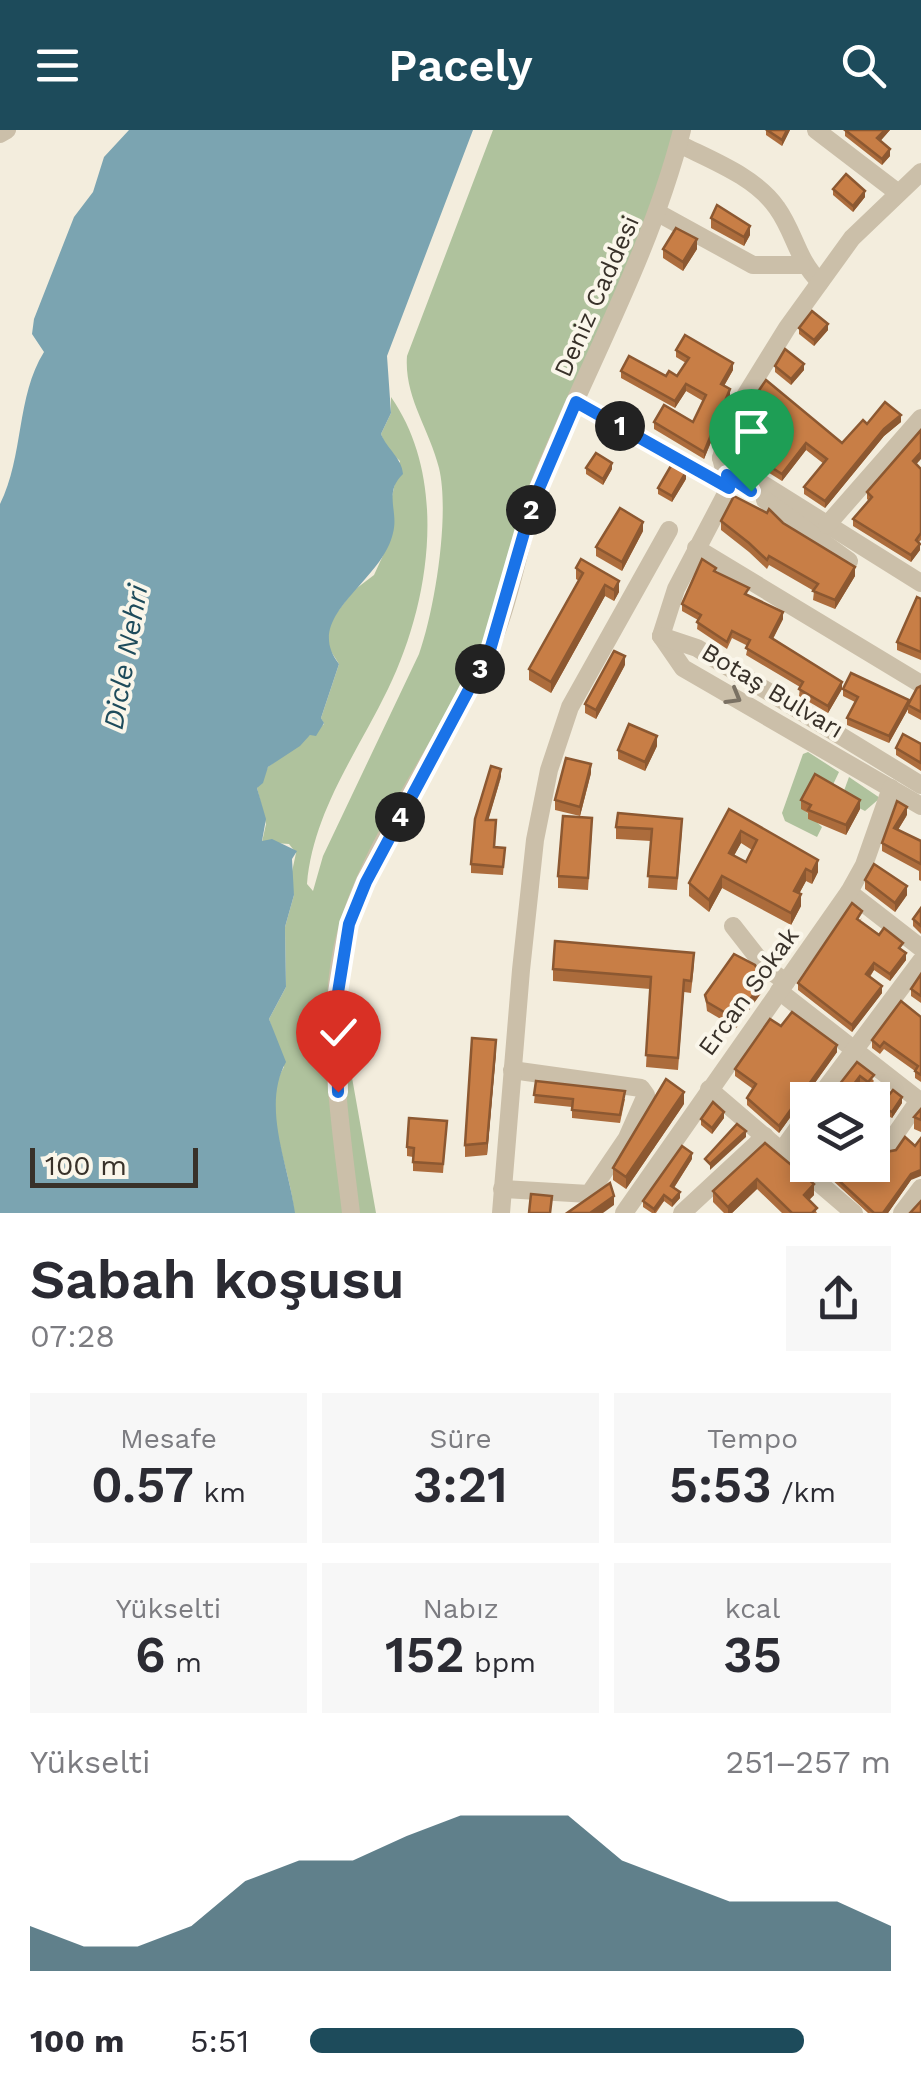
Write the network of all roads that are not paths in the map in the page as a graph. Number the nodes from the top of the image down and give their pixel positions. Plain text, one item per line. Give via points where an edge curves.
1 (7, 130) edge
2 (816, 130) edge
3 (0, 134) edge
4 (680, 137) edge
5 (921, 172) edge
6 (897, 192) junction
7 (660, 214) junction
8 (802, 265) junction
9 (820, 282) junction
10 (576, 402) junction
11 (921, 418) edge
12 (725, 474) junction
13 (827, 526) junction
14 (669, 530) dead end
15 (696, 548) junction
16 (849, 562) edge
17 (921, 583) edge
18 (661, 636) junction
19 (921, 684) edge
20 (921, 784) edge
21 (891, 788) junction
22 (921, 806) edge
23 (849, 892) junction
24 (733, 926) dead end
25 (921, 948) edge
26 (921, 961) edge
27 (783, 986) junction
28 (853, 1048) junction
29 (512, 1070) junction
30 (829, 1082) edge
31 (708, 1089) junction
32 (920, 1101) edge
33 (766, 1136) junction
34 (790, 1139) edge
35 (890, 1142) edge
36 (782, 1150) junction
37 (921, 1188) edge
38 (502, 1189) junction
39 (846, 1210) edge
40 (686, 1212) edge
41 (351, 1213) edge
42 (501, 1213) edge
43 (624, 1213) edge
44 (902, 1213) edge

1 - 3 street
2 - 6 street
4 - 7 street, Deniz Caddesi
4 - 8 street via 778,208
5 - 6 street
6 - 9 street
7 - 8 street via 752,265
7 - 10 street, Deniz Caddesi
8 - 9 street
9 - 12 street via 732,417
10 - 12 street
10 - 41 street, Deniz Caddesi via 532,505 490,650 366,882 346,935 335,1039
11 - 13 street
12 - 13 street
12 - 15 street
12 - 16 street
13 - 17 street
14 - 29 street via 570,707 549,770 535,840
15 - 18 street
15 - 19 street
18 - 20 street, Botaş Bulvarı via 698,648
18 -> 21 street, Botaş Bulvarı via 683,668
21 - 22 street, Botaş Bulvarı
21 - 23 street, Ercan Sokak
23 - 25 street
23 - 27 street, Ercan Sokak
24 - 27 street
26 - 28 street
27 - 28 street
27 - 31 street, Ercan Sokak
28 - 30 street
28 - 32 street
29 - 38 street
29 - 38 street via 619,1082 646,1095 589,1194
31 - 33 street
31 - 43 street, Ercan Sokak
32 - 35 street
33 - 36 street
33 - 40 street
34 - 36 street
36 - 39 street
37 - 44 street
38 - 42 street

